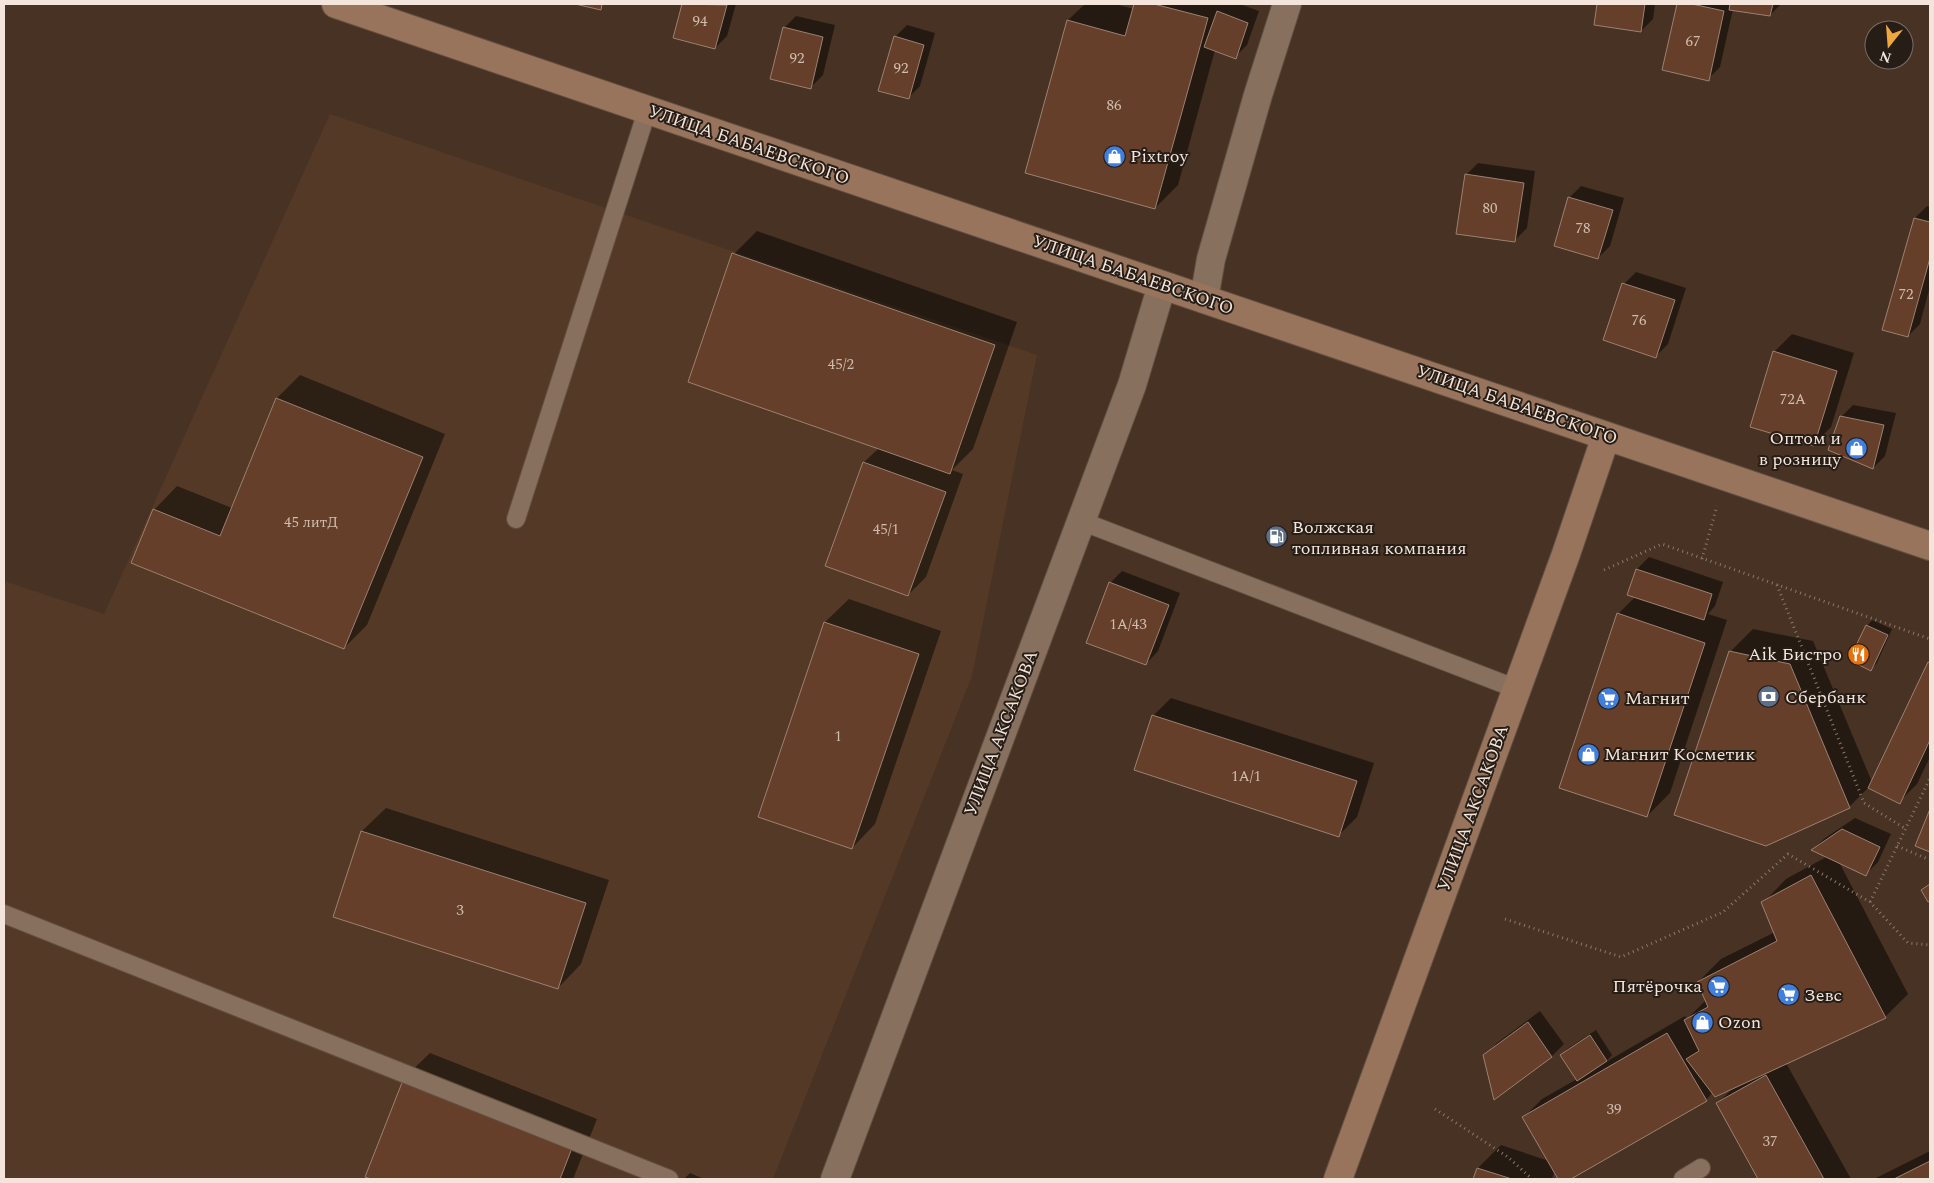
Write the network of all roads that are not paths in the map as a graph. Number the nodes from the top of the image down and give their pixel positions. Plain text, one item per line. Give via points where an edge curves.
1 (336, 4) edge
2 (1287, 4) edge
3 (647, 111) junction
4 (1162, 285) junction
5 (1204, 299) junction
6 (1606, 436) junction
7 (516, 519) dead end
8 (1081, 521) junction
9 (1930, 546) edge
10 (1517, 689) junction
11 (4, 914) edge
12 (1701, 1168) dead end
13 (669, 1179) edge
14 (834, 1179) edge
15 (1338, 1179) edge
16 (1683, 1179) edge

1 - 3 main road, УЛИЦА БАБАЕВСКОГО
2 - 5 street via 1210,259
3 - 4 main road, УЛИЦА БАБАЕВСКОГО
3 - 7 lane
4 - 5 main road, УЛИЦА БАБАЕВСКОГО
4 - 8 street, УЛИЦА АКСАКОВА via 1132,385
5 - 6 main road, УЛИЦА БАБАЕВСКОГО
6 - 9 main road, УЛИЦА БАБАЕВСКОГО
6 - 10 main road, УЛИЦА АКСАКОВА
8 - 10 lane
8 - 14 street, УЛИЦА АКСАКОВА
10 - 15 main road, УЛИЦА АКСАКОВА
11 - 13 lane
12 - 16 lane

